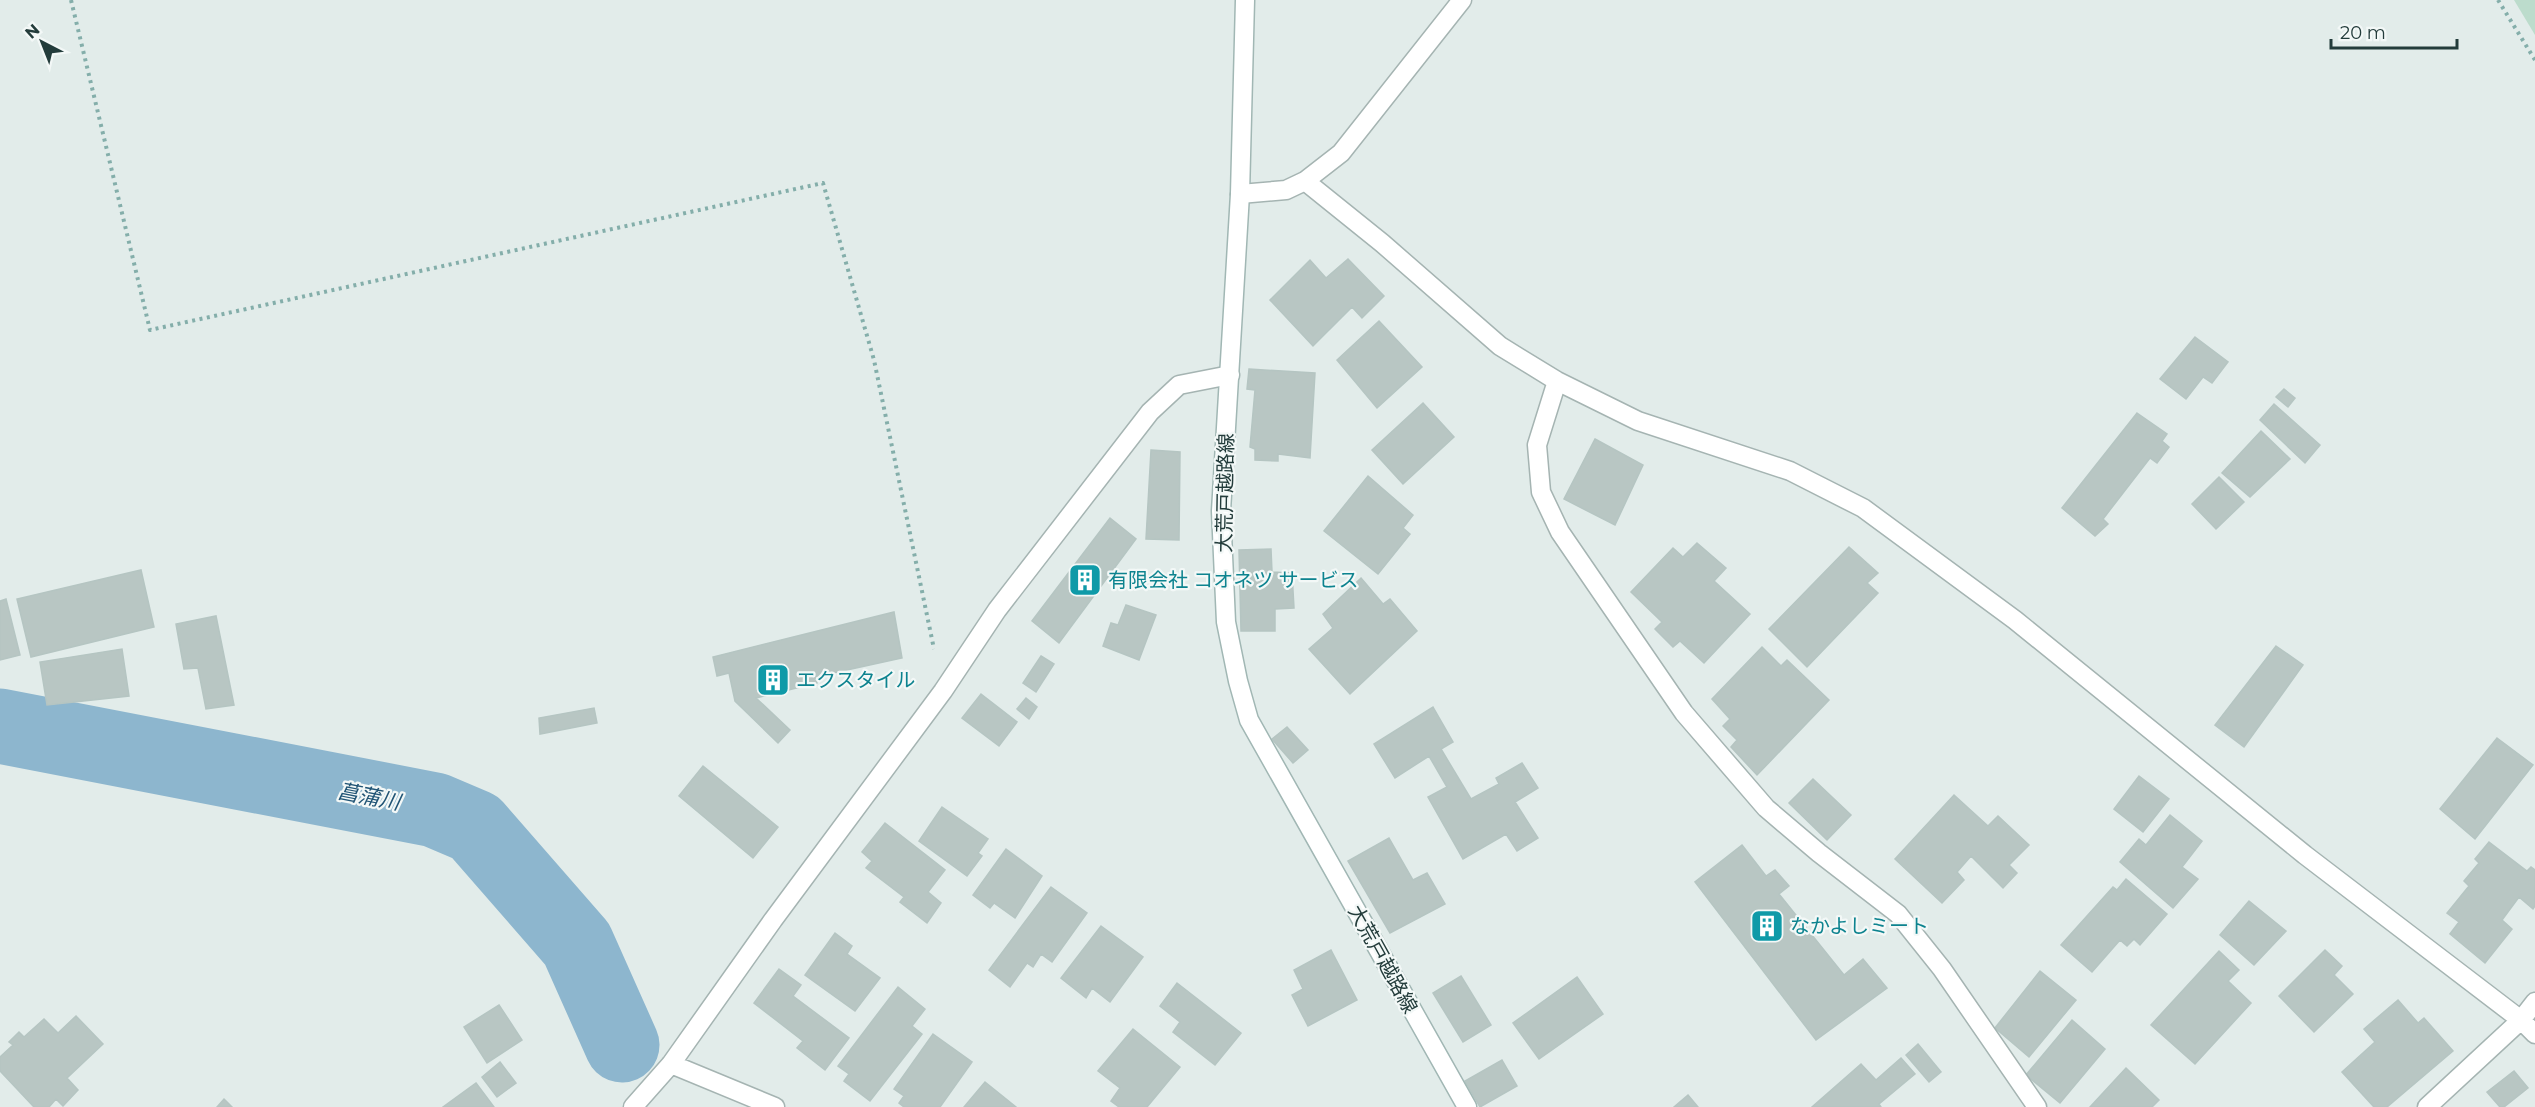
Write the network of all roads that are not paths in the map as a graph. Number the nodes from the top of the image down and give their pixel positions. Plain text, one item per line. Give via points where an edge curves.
1 (1245, 0) edge
2 (1462, 0) edge
3 (1305, 181) junction
4 (1240, 194) junction
5 (1230, 375) junction
6 (1557, 381) junction
7 (2535, 1002) edge
8 (2522, 1020) junction
9 (2535, 1034) edge
10 (671, 1064) junction
11 (633, 1107) edge
12 (775, 1107) edge
13 (1467, 1107) edge
14 (2037, 1107) edge
15 (2427, 1107) edge

1 - 4 street, 大荒戸越路線
2 - 3 street via 1341,153
3 - 4 street via 1286,190
3 - 6 street via 1500,346
4 - 5 street, 大荒戸越路線
5 - 10 street via 1179,385 1150,412 997,610 943,691
5 - 13 street, 大荒戸越路線 via 1221,511 1226,622 1249,720
6 - 8 street via 1638,421 1790,471 1863,508 2015,620 2296,848
6 - 14 street via 1537,445 1541,492 1560,532 1684,713 1766,808 1898,914 1942,969
7 - 8 street
8 - 9 street
8 - 15 street
10 - 11 street
10 - 12 street

